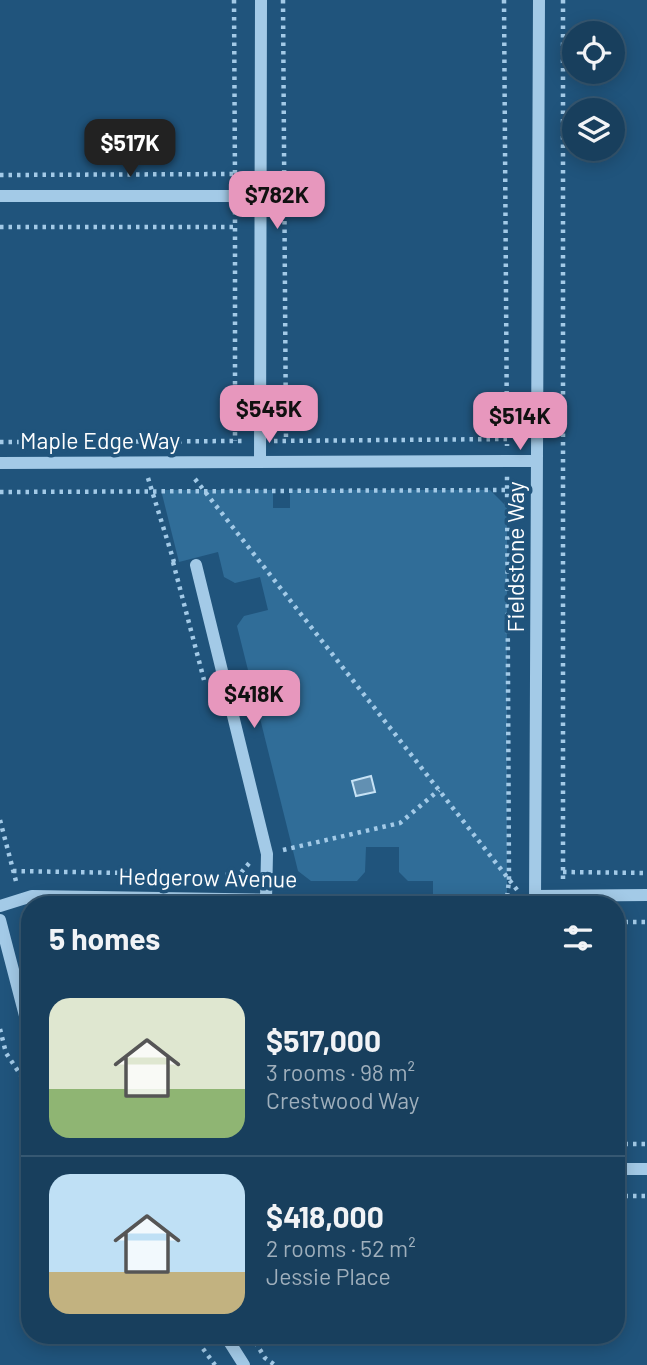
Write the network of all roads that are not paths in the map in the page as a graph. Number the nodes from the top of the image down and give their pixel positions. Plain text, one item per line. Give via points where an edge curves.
1 (261, 0) edge
2 (539, 0) edge
3 (0, 196) edge
4 (260, 196) junction
5 (537, 461) junction
6 (260, 462) junction
7 (0, 463) edge
8 (196, 565) road end
9 (647, 895) edge
10 (266, 896) edge
11 (531, 896) edge
12 (618, 896) edge
13 (21, 900) edge
14 (0, 906) edge
15 (0, 920) edge
16 (21, 1000) edge
17 (625, 1169) edge
18 (647, 1169) edge
19 (231, 1344) edge
20 (244, 1365) edge

1 - 4 street
2 - 5 street, Fieldstone Way
3 - 4 street
4 - 6 street
5 - 6 street, Maple Edge Way
5 - 11 street, Fieldstone Way
6 - 7 street, Maple Edge Way
8 - 10 street via 267,854
9 - 12 street
13 - 14 street, Hedgerow Avenue
15 - 16 street
17 - 18 street
19 - 20 street

